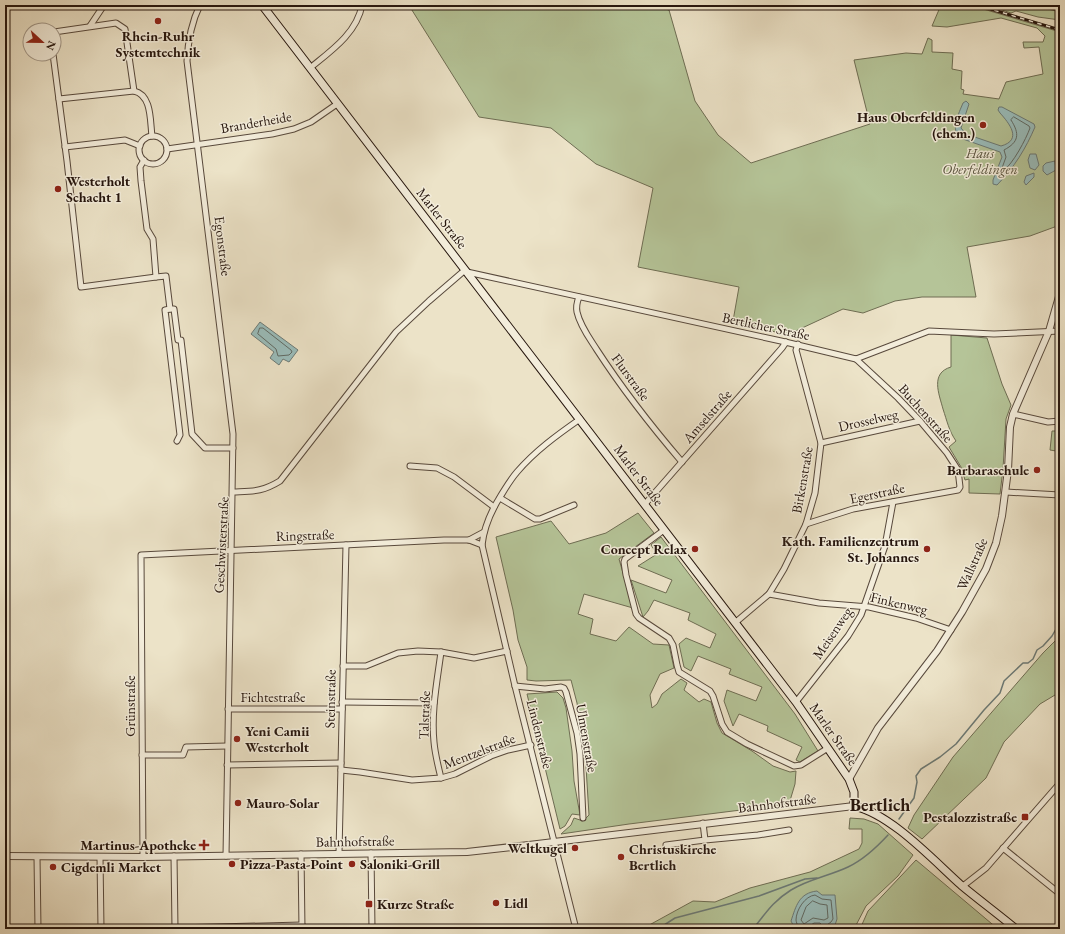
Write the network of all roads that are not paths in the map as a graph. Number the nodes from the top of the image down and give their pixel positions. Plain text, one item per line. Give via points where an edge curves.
1 (104, 5) edge
2 (200, 5) edge
3 (262, 5) edge
4 (362, 5) edge
5 (90, 26) junction
6 (62, 31) edge
7 (54, 62) edge
8 (310, 68) junction
9 (134, 91) junction
10 (59, 99) junction
11 (337, 104) junction
12 (152, 136) junction
13 (198, 144) junction
14 (140, 146) junction
15 (65, 147) junction
16 (167, 149) junction
17 (144, 160) junction
18 (466, 271) junction
19 (156, 277) junction
20 (1060, 293) edge
21 (579, 297) junction
22 (170, 309) junction
23 (1049, 331) junction
24 (1060, 331) edge
25 (786, 342) junction
26 (798, 344) junction
27 (856, 359) junction
28 (1013, 414) junction
29 (580, 419) junction
30 (920, 420) junction
31 (1060, 421) edge
32 (177, 441) dead end
33 (821, 443) junction
34 (233, 448) junction
35 (682, 462) junction
36 (410, 466) dead end
37 (955, 491) joint
38 (233, 492) junction
39 (1006, 492) junction
40 (1060, 495) edge
41 (500, 498) junction
42 (893, 502) junction
43 (645, 504) junction
44 (494, 506) junction
45 (574, 506) dead end
46 (806, 524) junction
47 (664, 530) junction
48 (484, 532) junction
49 (469, 540) junction
50 (346, 545) junction
51 (482, 545) junction
52 (231, 551) junction
53 (141, 555) joint
54 (769, 594) junction
55 (864, 607) junction
56 (736, 622) junction
57 (951, 630) junction
58 (507, 651) junction
59 (441, 652) junction
60 (343, 666) junction
61 (515, 686) junction
62 (342, 702) junction
63 (796, 702) junction
64 (434, 703) junction
65 (228, 709) junction
66 (342, 709) junction
67 (531, 745) junction
68 (227, 746) junction
69 (828, 748) junction
70 (142, 755) junction
71 (341, 763) junction
72 (227, 765) junction
73 (341, 770) junction
74 (441, 778) junction
75 (849, 779) junction
76 (1060, 783) edge
77 (1058, 789) edge
78 (854, 806) junction
79 (583, 818) dead end
80 (703, 824) junction
81 (789, 830) dead end
82 (705, 840) junction
83 (554, 842) junction
84 (666, 845) dead end
85 (1003, 848) junction
86 (339, 853) junction
87 (371, 853) junction
88 (301, 854) junction
89 (5, 856) edge
90 (174, 856) junction
91 (226, 856) junction
92 (37, 857) junction
93 (100, 857) junction
94 (143, 857) junction
95 (963, 886) junction
96 (1060, 894) edge
97 (302, 927) edge
98 (38, 929) edge
99 (101, 929) edge
100 (175, 929) edge
101 (372, 929) edge
102 (576, 929) edge
103 (1016, 929) edge

1 - 5 street
2 - 13 street, Egonstraße via 191,28 188,45 188,70
3 - 8 main road, Marler Straße
4 - 8 street via 347,36
5 - 6 street
5 - 9 street via 116,24 125,29
7 - 10 street
8 - 11 main road, Marler Straße
9 - 10 street
9 - 12 street via 144,96 148,103
10 - 15 street
11 - 13 street, Branderheide via 311,122 294,129
11 - 18 main road, Marler Straße
12 - 14 street
12 - 16 street via 160,138
13 - 16 street, Branderheide
13 - 34 street, Egonstraße via 231,413
14 - 15 street via 125,140
14 - 17 street
15 - 19 street via 81,287
16 - 17 street via 165,157 159,162 151,164
17 - 19 street via 140,167 141,181 147,229 153,239
18 - 21 street, Bertlicher Straße
18 - 29 main road, Marler Straße
18 - 38 street, Geschwisterstraße via 396,332 280,481 261,491
19 - 22 street via 166,276
20 - 23 street, Wallstraße
21 - 25 street, Bertlicher Straße
21 - 35 street, Flurstraße via 578,312 589,337 656,432
22 - 32 street via 165,310 180,435
22 - 34 street via 174,309 178,340 181,340 192,434 205,448
23 - 24 street
23 - 27 street via 994,334 929,332
23 - 28 street, Wallstraße
25 - 26 street, Bertlicher Straße
25 - 35 street, Amselstraße
26 - 27 street, Bertlicher Straße
26 - 33 street, Birkenstraße via 796,350
27 - 30 street, Buchenstraße
28 - 31 street via 1048,422
28 - 39 street, Wallstraße
29 - 41 street via 531,457 516,473
29 - 43 main road, Marler Straße
30 - 33 street, Drosselweg
30 - 37 street, Buchenstraße via 958,470 960,487
33 - 46 street, Birkenstraße via 815,492
34 - 38 street, Egonstraße
35 - 43 street, Amselstraße
36 - 44 street via 437,468
37 - 42 street, Egerstraße
38 - 52 street, Geschwisterstraße
39 - 40 street
39 - 57 street, Wallstraße via 996,543 986,569
41 - 44 street
41 - 45 street via 535,519
42 - 46 street, Egerstraße via 853,509
42 - 55 street, Meisenweg via 885,546
43 - 47 main road, Marler Straße
44 - 48 street
46 - 54 street, Birkenstraße
47 - 56 main road, Marler Straße
47 - 69 street via 624,562 636,614 642,621 669,638 679,672 710,692 727,732 747,744 794,766 801,765
48 - 49 street, Ringstraße
48 - 51 street
49 - 50 street, Ringstraße
49 - 51 street, Ringstraße
50 - 52 street, Ringstraße
50 - 60 street, Steinstraße
51 - 58 street, Lindenstraße
52 - 53 street, Ringstraße
52 - 65 street, Geschwisterstraße
53 - 70 street, Grünstraße
54 - 55 street, Finkenweg via 819,603
54 - 56 street, Birkenstraße
55 - 57 street, Finkenweg via 916,618
55 - 63 street, Meisenweg via 848,636
56 - 63 main road, Marler Straße
57 - 75 street, Wallstraße via 878,728
58 - 59 street via 474,658
58 - 61 street, Lindenstraße
59 - 60 street via 398,653 366,666
59 - 64 street, Talstraße
60 - 62 street, Steinstraße
61 - 67 street, Lindenstraße
61 - 79 street, Ulmenstraße via 564,688 577,733
62 - 64 street
62 - 66 street, Steinstraße
63 - 69 main road, Marler Straße
64 - 74 street, Talstraße via 434,742
65 - 66 street, Fichtestraße
65 - 68 street, Geschwisterstraße
66 - 71 street, Steinstraße
67 - 74 street, Mentzelstraße via 491,756
67 - 83 street, Lindenstraße
68 - 70 street via 186,747 183,755
68 - 72 street, Geschwisterstraße
69 - 75 main road, Marler Straße
70 - 94 street, Grünstraße
71 - 72 street
71 - 73 street, Steinstraße
72 - 91 street, Geschwisterstraße
73 - 74 street, Mentzelstraße via 412,780
73 - 86 street, Steinstraße
75 - 78 main road, Marler Straße via 854,792
76 - 77 street
77 - 85 street
78 - 80 street, Bahnhofstraße
78 - 95 main road via 888,821
80 - 82 street
80 - 83 street, Bahnhofstraße
81 - 82 street, Bahnhofstraße
82 - 84 street, Bahnhofstraße
83 - 87 street, Bahnhofstraße via 467,852
83 - 102 street, Lindenstraße
85 - 95 street via 986,868
85 - 96 street
86 - 87 street, Bahnhofstraße
86 - 88 street, Bahnhofstraße
87 - 101 street
88 - 91 street, Bahnhofstraße
88 - 97 street
89 - 92 street, Bahnhofstraße
90 - 91 street, Bahnhofstraße
90 - 94 street, Bahnhofstraße
90 - 100 street
92 - 93 street, Bahnhofstraße
92 - 98 street
93 - 94 street, Bahnhofstraße
93 - 99 street
95 - 103 main road
97 - 100 street

